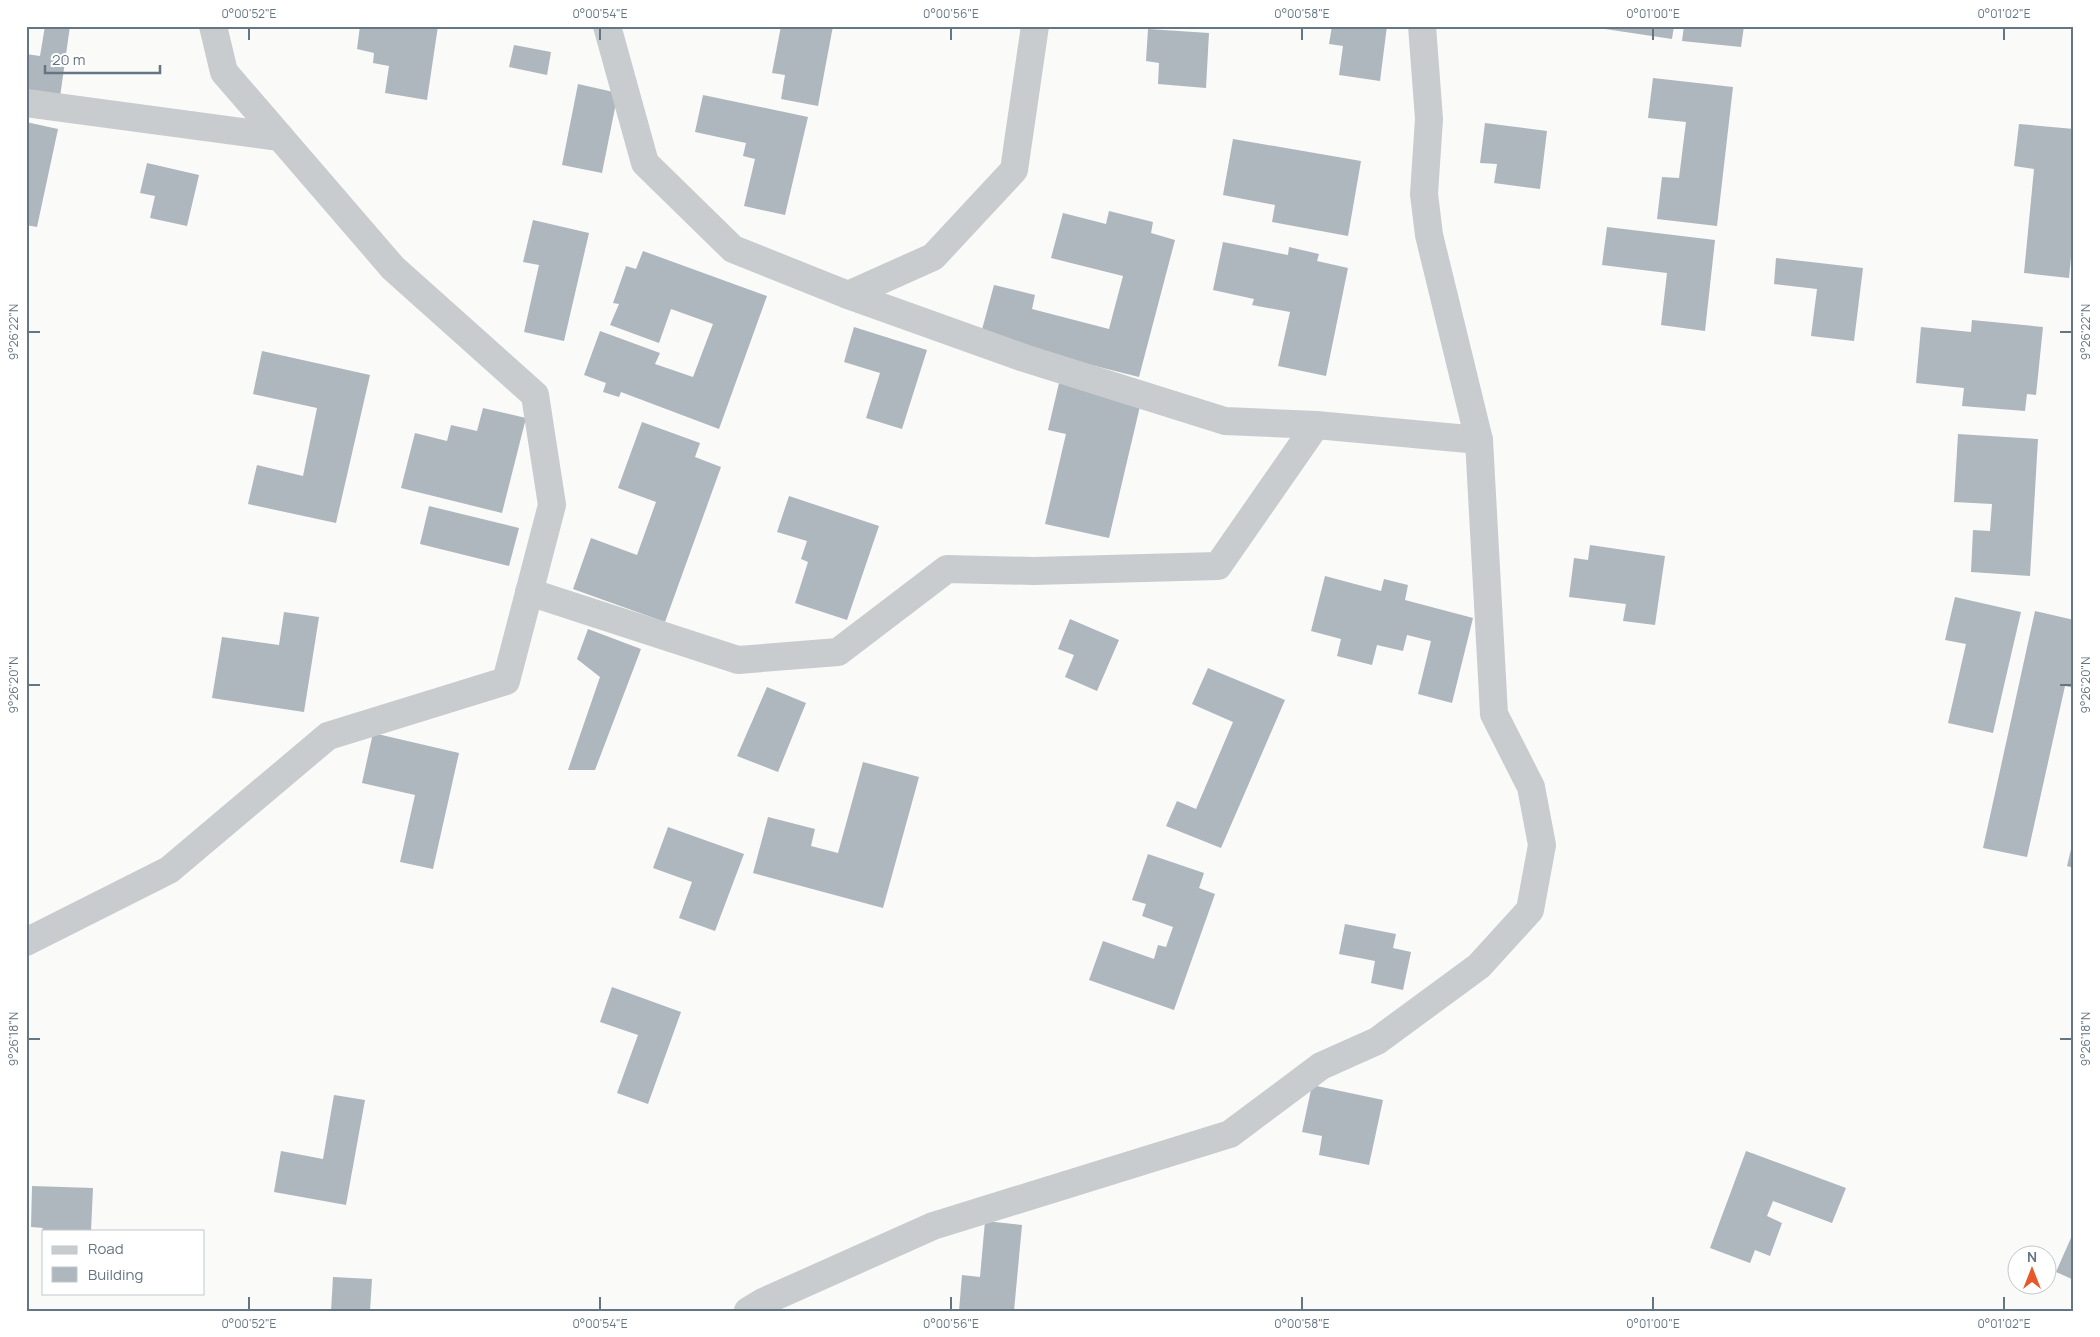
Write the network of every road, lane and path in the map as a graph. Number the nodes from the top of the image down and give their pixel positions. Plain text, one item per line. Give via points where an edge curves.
1 (213, 26) edge
2 (607, 26) edge
3 (1035, 26) edge
4 (1422, 26) edge
5 (26, 103) edge
6 (280, 137) junction
7 (848, 295) junction
8 (1316, 425) junction
9 (1479, 440) junction
10 (529, 592) junction
11 (26, 942) edge
12 (748, 1311) edge

1 - 6 street via 224,72
2 - 7 street via 645,163 733,249
3 - 7 street via 1014,170 933,257
4 - 9 street via 1429,119 1424,194 1429,235
5 - 6 street
6 - 10 street via 392,268 535,396 552,505
7 - 8 street via 1024,358 1225,421
8 - 9 street
8 - 10 street via 1218,566 1034,571 947,569 838,652 738,660
9 - 12 street via 1494,714 1531,787 1542,845 1530,910 1471,971 1377,1041 1321,1066 1230,1134 933,1226
10 - 11 street via 506,680 328,736 169,870

